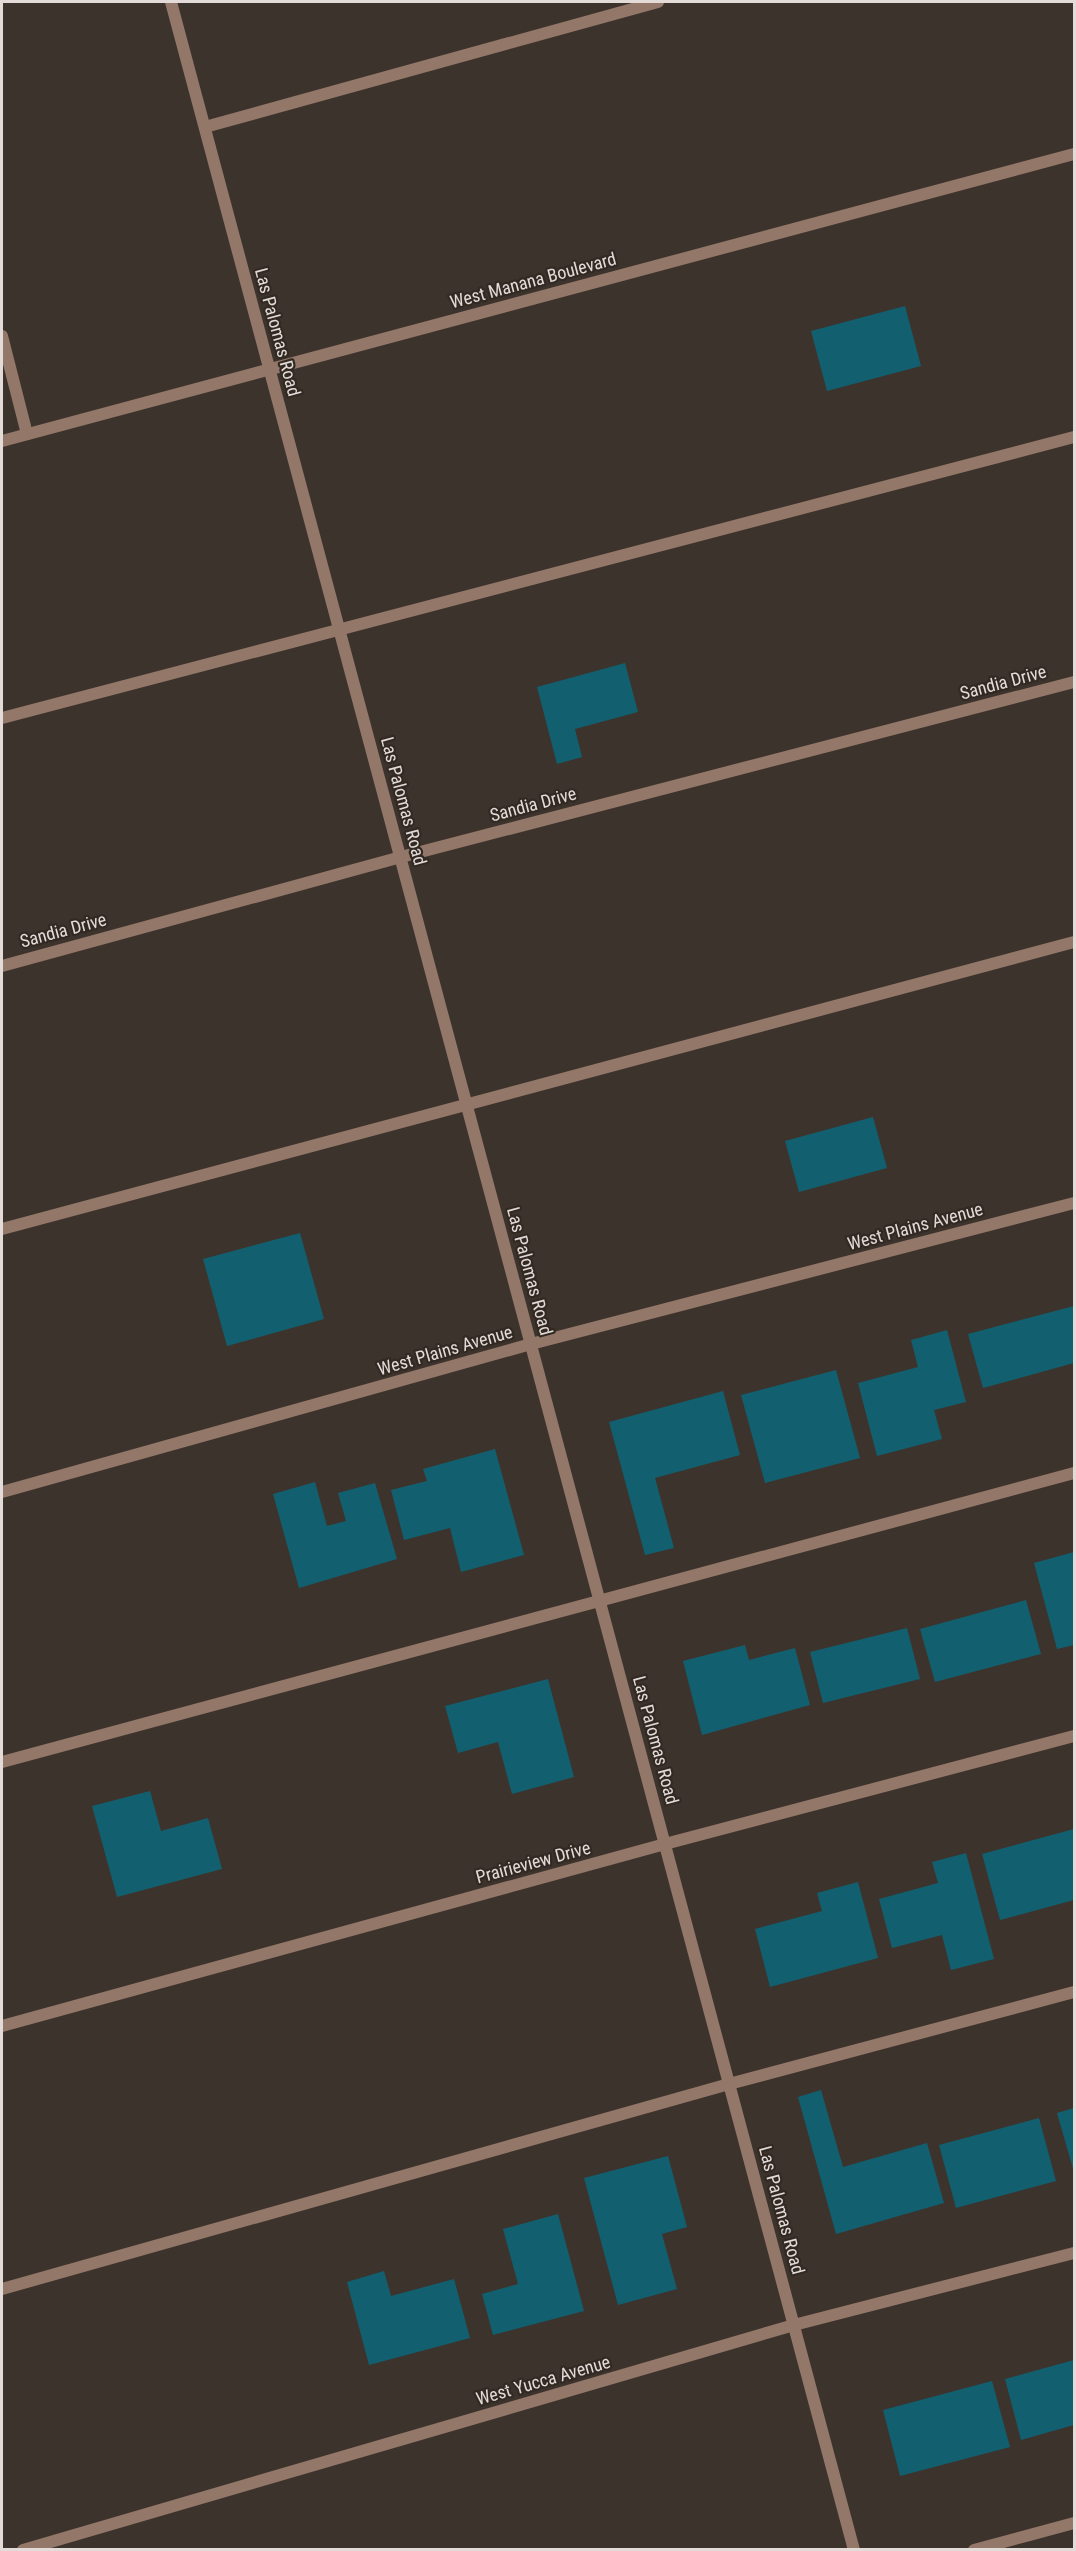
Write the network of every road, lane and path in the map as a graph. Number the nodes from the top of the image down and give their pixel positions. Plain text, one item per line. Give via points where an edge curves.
1 (171, 2) edge
2 (658, 2) edge
3 (205, 127) junction
4 (1074, 154) edge
5 (2, 336) edge
6 (270, 369) junction
7 (27, 434) junction
8 (1074, 437) edge
9 (2, 441) edge
10 (340, 630) junction
11 (1074, 682) edge
12 (2, 718) edge
13 (400, 857) junction
14 (1074, 942) edge
15 (2, 966) edge
16 (466, 1103) junction
17 (1074, 1203) edge
18 (2, 1229) edge
19 (531, 1344) junction
20 (1074, 1473) edge
21 (2, 1492) edge
22 (600, 1600) junction
23 (1074, 1736) edge
24 (2, 1762) edge
25 (665, 1844) junction
26 (1074, 1992) edge
27 (2, 2026) edge
28 (729, 2085) junction
29 (1074, 2253) edge
30 (2, 2289) edge
31 (794, 2325) junction
32 (1074, 2523) edge
33 (23, 2550) edge
34 (854, 2550) edge
35 (974, 2550) edge

1 - 3 street, Las Palomas Road
2 - 3 street
3 - 6 street, Las Palomas Road
4 - 6 street, West Manana Boulevard
5 - 7 street
6 - 7 street, West Manana Boulevard
6 - 10 street, Las Palomas Road
7 - 9 street, West Manana Boulevard
8 - 10 street
10 - 12 street
10 - 13 street, Las Palomas Road
11 - 13 street, Sandia Drive
13 - 15 street, Sandia Drive
13 - 16 street, Las Palomas Road
14 - 16 street
16 - 18 street
16 - 19 street, Las Palomas Road
17 - 19 street, West Plains Avenue
19 - 21 street, West Plains Avenue
19 - 22 street, Las Palomas Road
20 - 22 street
22 - 24 street
22 - 25 street, Las Palomas Road
23 - 25 street, Prairieview Drive
25 - 27 street, Prairieview Drive
25 - 28 street, Las Palomas Road
26 - 28 street
28 - 30 street
28 - 31 street, Las Palomas Road
29 - 31 street, West Yucca Avenue
31 - 33 street, West Yucca Avenue
31 - 34 street, Las Palomas Road
32 - 35 street

